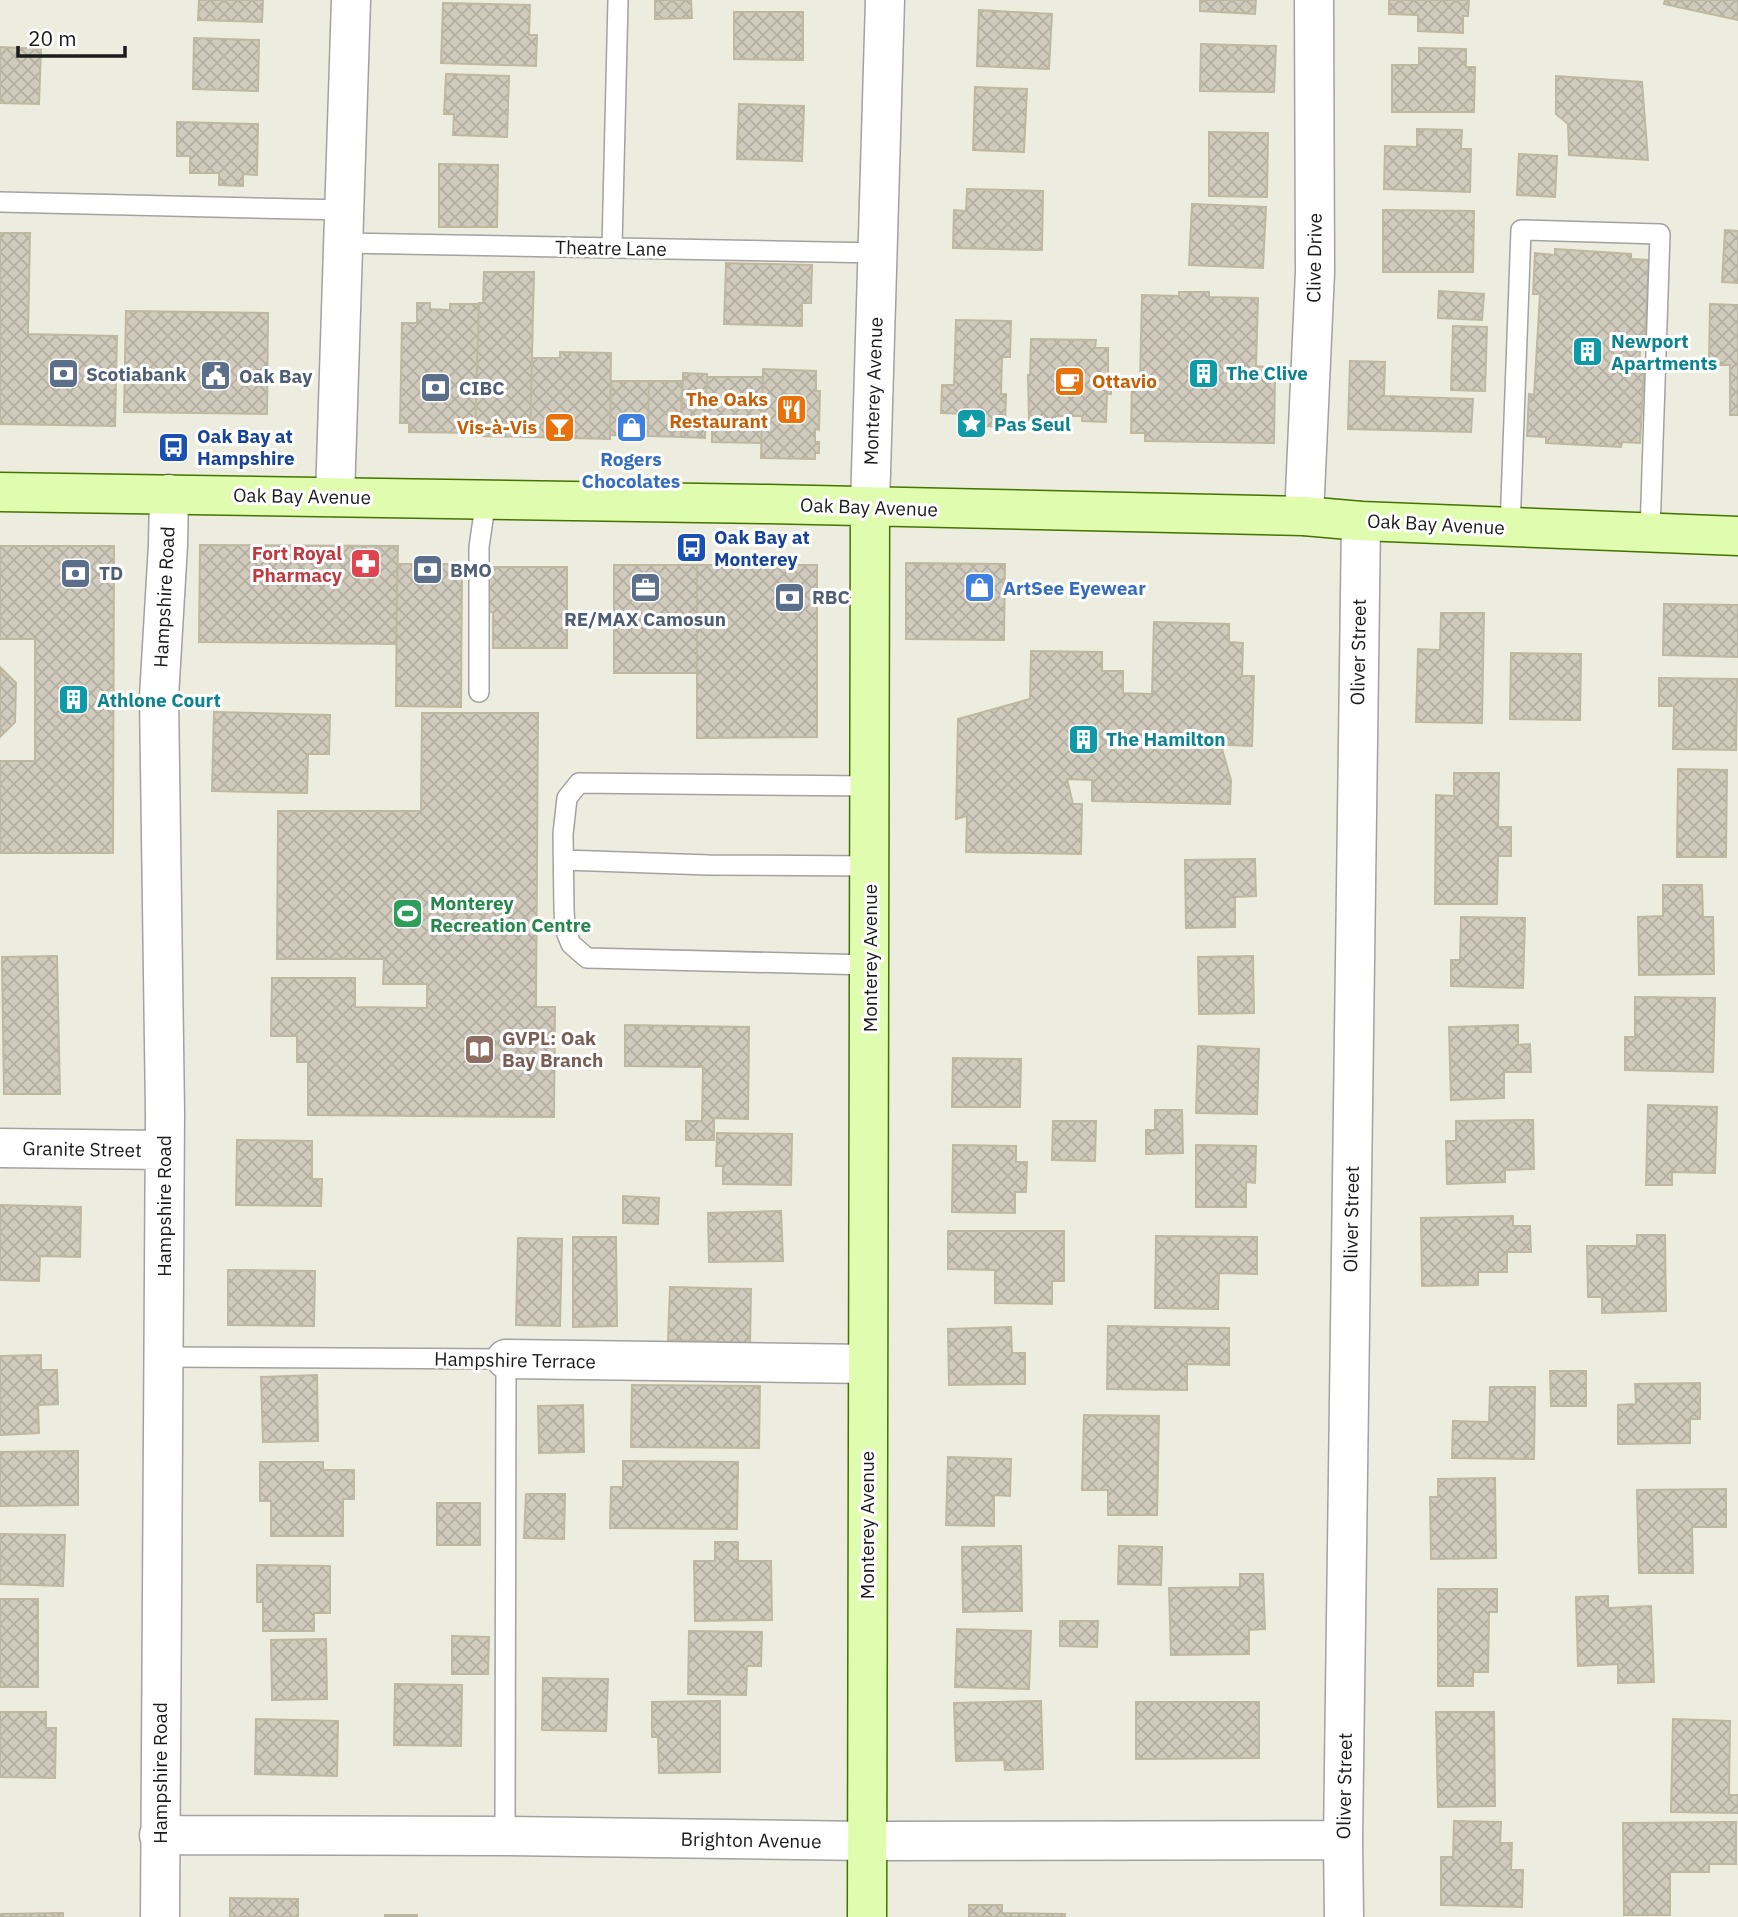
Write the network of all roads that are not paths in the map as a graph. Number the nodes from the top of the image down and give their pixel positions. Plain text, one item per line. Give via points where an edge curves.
1 (351, 0) edge
2 (618, 0) edge
3 (885, 0) edge
4 (1314, 0) edge
5 (0, 202) edge
6 (344, 226) junction
7 (612, 247) junction
8 (878, 253) junction
9 (0, 492) edge
10 (169, 494) junction
11 (335, 497) junction
12 (486, 499) junction
13 (870, 506) junction
14 (1304, 516) junction
15 (1362, 521) junction
16 (1510, 528) junction
17 (1650, 532) junction
18 (1738, 536) edge
19 (479, 692) dead end
20 (870, 786) junction
21 (564, 860) junction
22 (870, 866) junction
23 (870, 965) junction
24 (0, 1147) edge
25 (164, 1150) junction
26 (163, 1357) junction
27 (506, 1359) junction
28 (867, 1364) junction
29 (159, 1835) junction
30 (505, 1836) junction
31 (1343, 1840) junction
32 (867, 1841) junction
33 (160, 1917) edge
34 (867, 1917) edge
35 (1344, 1917) edge

1 - 6 street
2 - 7 lane
3 - 8 street, Monterey Avenue
4 - 14 street, Clive Drive via 1315,272
5 - 6 lane, Theatre Lane
6 - 7 lane, Theatre Lane
6 - 11 street
7 - 8 lane, Theatre Lane
8 - 13 street, Monterey Avenue
9 - 10 street, Oak Bay Avenue
10 - 11 street, Oak Bay Avenue
10 - 25 street, Hampshire Road via 159,698
11 - 12 street, Oak Bay Avenue
12 - 13 street, Oak Bay Avenue
12 - 19 lane via 479,547
13 - 14 street, Oak Bay Avenue
13 - 20 street, Monterey Avenue
14 - 15 street, Oak Bay Avenue
15 - 16 street, Oak Bay Avenue
15 - 31 street, Oliver Street
16 - 17 street, Oak Bay Avenue
16 - 17 lane via 1521,230 1660,234
17 - 18 street, Oak Bay Avenue
20 - 21 lane via 579,783 567,798
20 - 22 street, Monterey Avenue
21 - 22 lane
21 - 23 lane via 565,929 570,944 587,958
22 - 23 street, Monterey Avenue
23 - 28 street, Monterey Avenue
24 - 25 street, Granite Street
25 - 26 street, Hampshire Road
26 - 27 lane, Hampshire Terrace
26 - 29 street, Hampshire Road
27 - 28 street, Hampshire Terrace
27 - 30 lane
28 - 32 street, Monterey Avenue
29 - 30 street, Brighton Avenue
29 - 33 street, Hampshire Road
30 - 32 street, Brighton Avenue
31 - 32 street, Brighton Avenue
31 - 35 street, Oliver Street
32 - 34 street, Monterey Avenue

